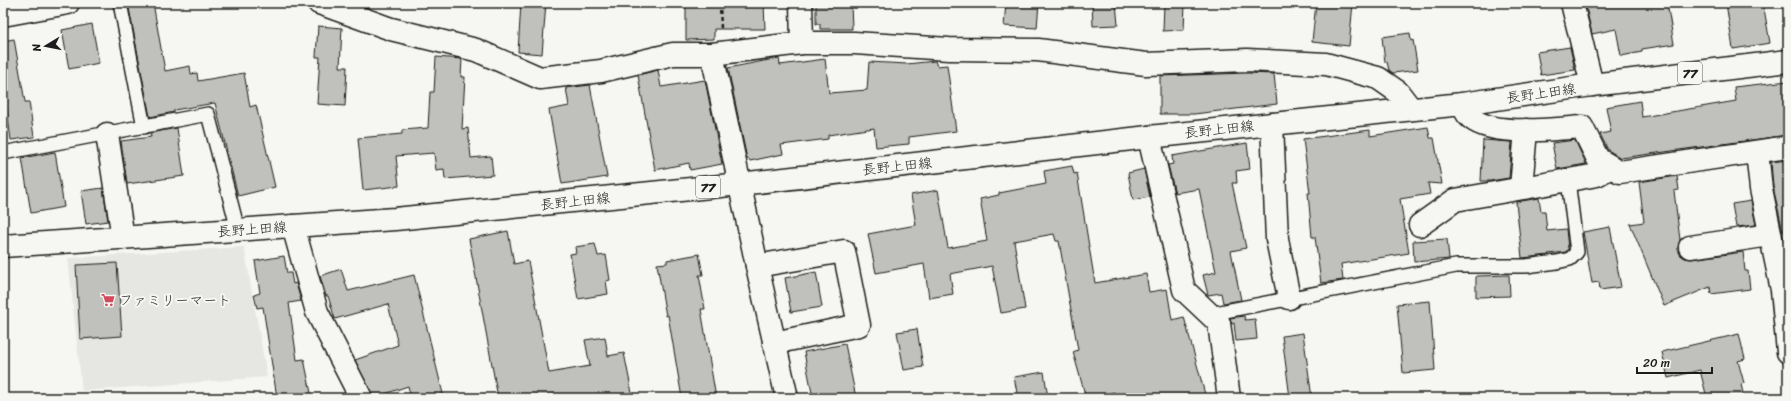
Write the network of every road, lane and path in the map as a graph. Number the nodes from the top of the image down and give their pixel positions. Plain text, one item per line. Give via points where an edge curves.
1 (68, 3) edge
2 (120, 3) edge
3 (319, 3) edge
4 (801, 3) edge
5 (1572, 3) edge
6 (3, 14) edge
7 (802, 42) junction
8 (712, 54) junction
9 (1788, 61) edge
10 (1592, 85) junction
11 (1462, 104) junction
12 (1410, 109) junction
13 (1272, 124) junction
14 (144, 127) junction
15 (1526, 130) junction
16 (107, 134) junction
17 (1149, 137) junction
18 (1788, 147) edge
19 (1757, 152) junction
20 (3, 153) edge
21 (1611, 167) junction
22 (1568, 180) junction
23 (740, 184) junction
24 (1521, 188) junction
25 (1420, 225) dead end
26 (293, 226) junction
27 (238, 230) junction
28 (1770, 235) junction
29 (123, 238) junction
30 (3, 246) edge
31 (1690, 247) dead end
32 (757, 266) junction
33 (1289, 298) junction
34 (1210, 314) junction
35 (774, 343) junction
36 (1788, 352) edge
37 (361, 398) edge
38 (787, 398) edge
39 (1229, 398) edge

1 - 6 street
2 - 14 lane
3 - 8 street via 391,29 476,50 540,78 601,71 673,54
4 - 7 street
5 - 10 street
7 - 8 street
7 - 12 street via 949,49 1038,50 1146,64 1247,60 1326,64 1378,78 1398,92
8 - 23 street
9 - 10 street, 長野上田線 / 77
10 - 11 street, 長野上田線 / 77
11 - 12 street, 長野上田線 / 77
11 - 15 street via 1468,116 1484,125 1516,131
12 - 13 street, 長野上田線 / 77
13 - 17 street, 長野上田線 / 77
13 - 33 street via 1277,239
14 - 16 lane
14 - 27 lane via 208,114
15 - 21 street via 1582,127 1598,159
15 - 24 street
16 - 20 lane
16 - 29 street
17 - 23 street, 長野上田線 / 77
17 - 34 street via 1184,290
18 - 19 street
19 - 21 street via 1620,172
19 - 28 street
21 - 22 street via 1597,175
22 - 24 street
22 - 33 lane via 1577,252 1570,259 1526,266 1456,266
23 - 26 street, 長野上田線 / 77 via 395,219
23 - 32 street
24 - 25 street via 1455,200
26 - 27 street, 長野上田線 / 77
26 - 37 street via 317,312
27 - 29 street, 長野上田線 / 77
28 - 31 street
28 - 36 street via 1782,290
29 - 30 street, 長野上田線 / 77
32 - 35 street
32 - 35 street via 844,250 859,326
33 - 34 lane
34 - 39 street via 1219,323
35 - 38 street

